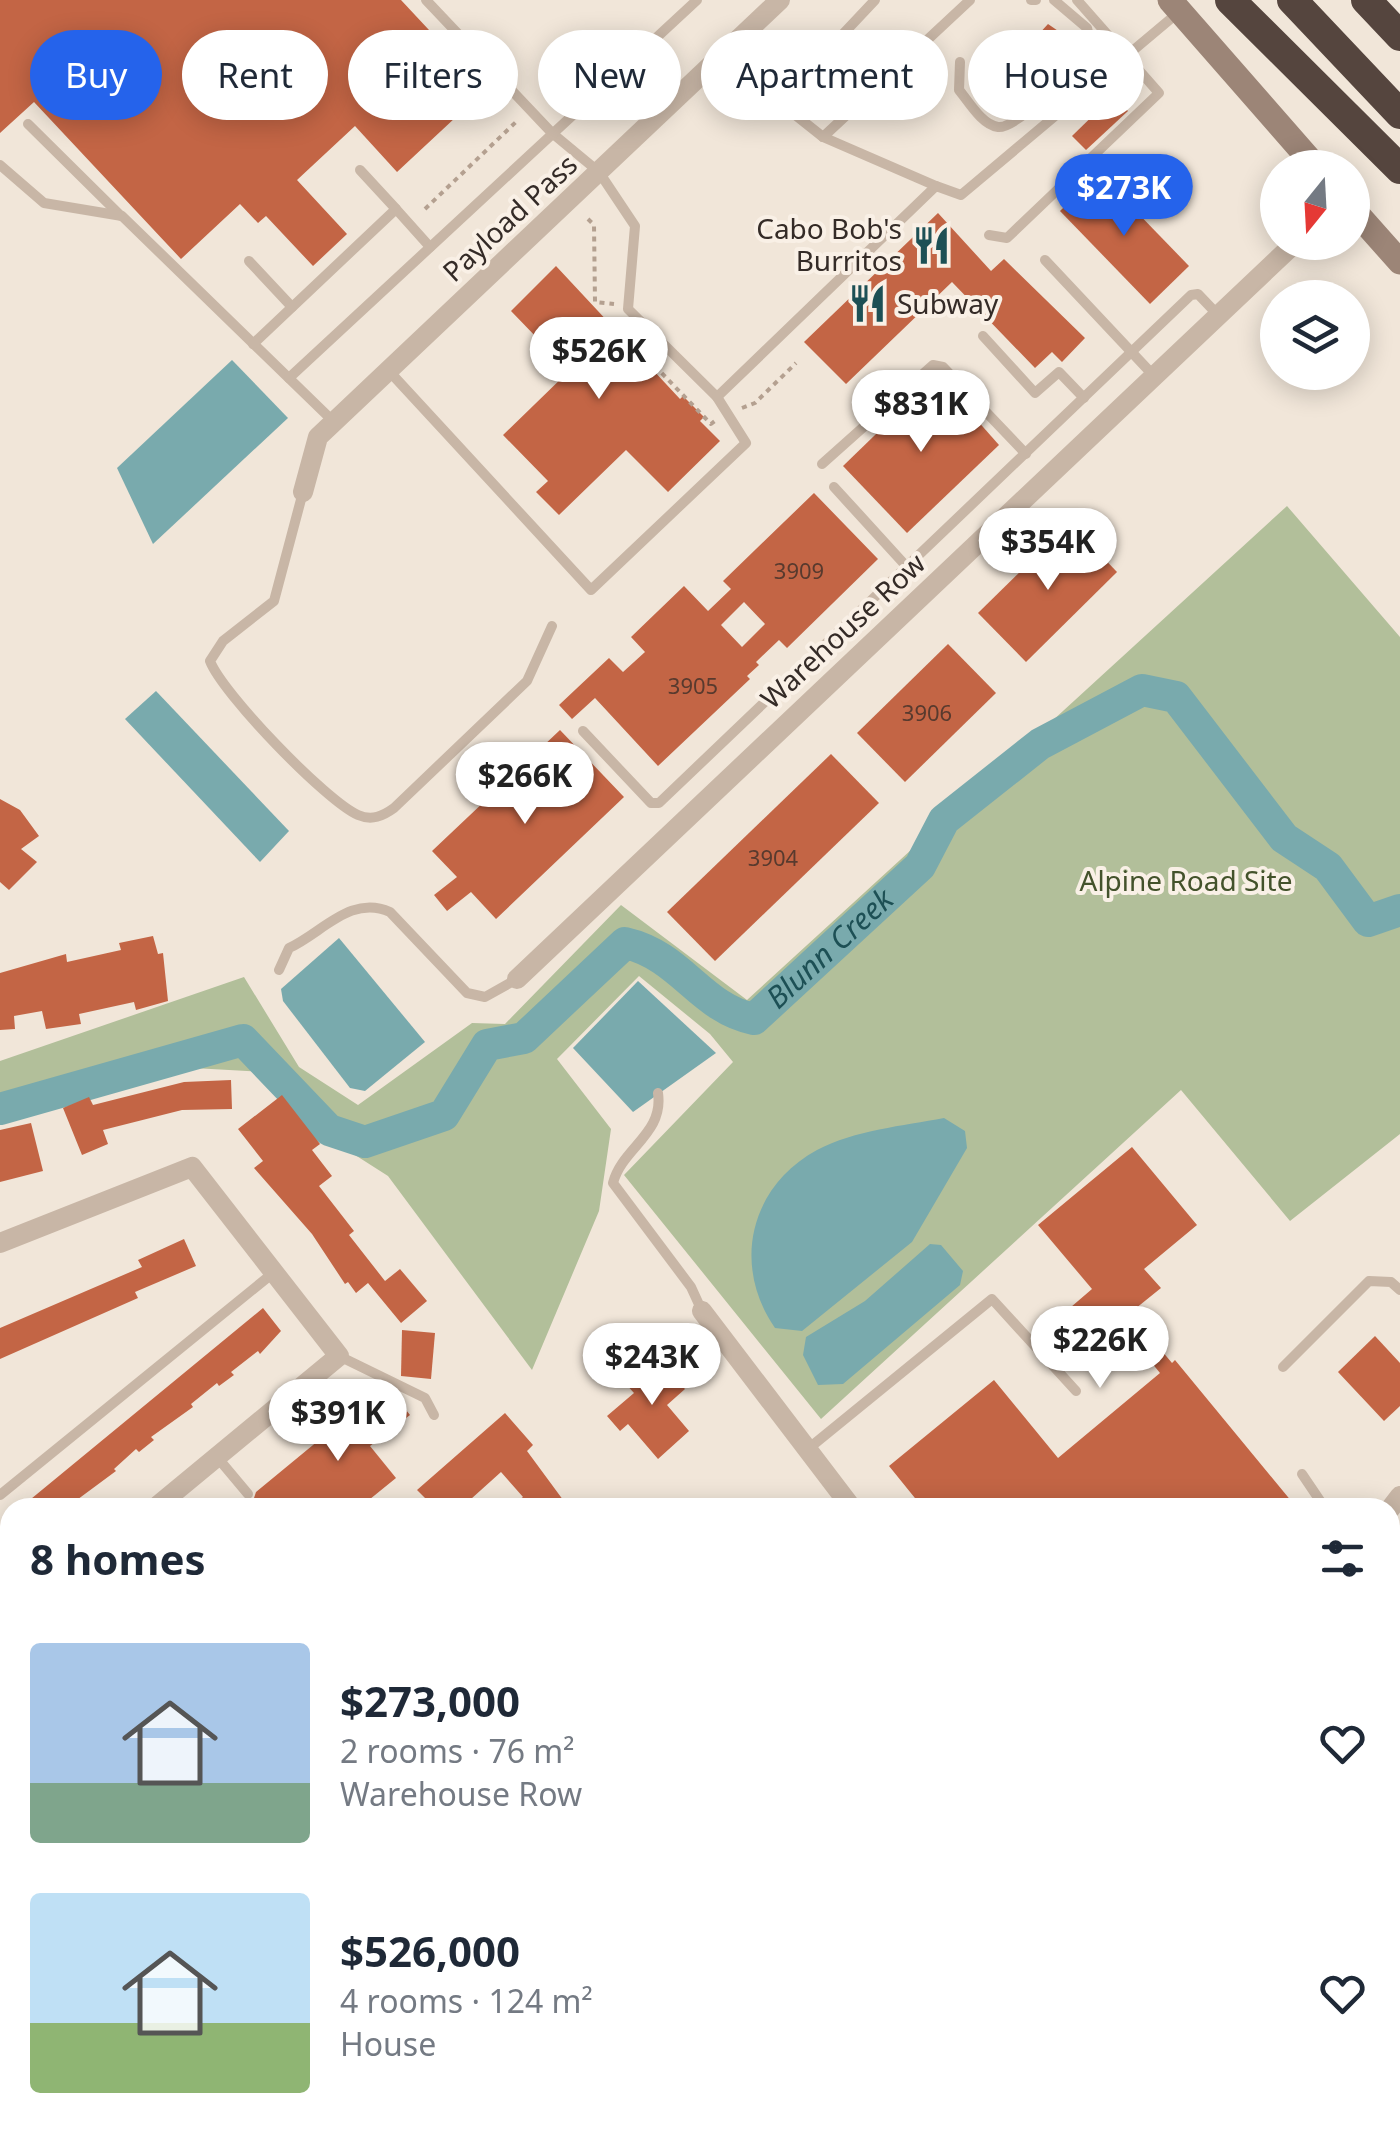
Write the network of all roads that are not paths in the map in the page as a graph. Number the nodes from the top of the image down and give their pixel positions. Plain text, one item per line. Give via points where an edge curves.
1 (426, 0) edge
2 (697, 0) edge
3 (780, 0) edge
4 (875, 0) edge
5 (1054, 0) edge
6 (1077, 0) edge
7 (1230, 0) edge
8 (1292, 0) edge
9 (1366, 0) edge
10 (965, 2) edge
11 (1174, 6) edge
12 (749, 30) edge
13 (847, 30) edge
14 (1105, 30) edge
15 (1400, 36) edge
16 (1144, 37) edge
17 (960, 62) dead end
18 (1144, 74) edge
19 (701, 75) edge
20 (1144, 107) edge
21 (1400, 114) edge
22 (802, 120) edge
23 (1049, 120) edge
24 (1131, 120) edge
25 (28, 124) dead end
26 (552, 133) junction
27 (823, 138) junction
28 (1301, 150) edge
29 (0, 165) edge
30 (1400, 169) edge
31 (360, 170) dead end
32 (599, 172) junction
33 (936, 186) junction
34 (396, 209) junction
35 (122, 216) junction
36 (1370, 228) edge
37 (990, 235) dead end
38 (430, 247) junction
39 (249, 260) dead end
40 (1045, 260) dead end
41 (1277, 260) edge
42 (1400, 262) edge
43 (292, 307) junction
44 (1218, 316) junction
45 (983, 336) dead end
46 (253, 344) junction
47 (1132, 353) junction
48 (388, 371) junction
49 (1154, 376) junction
50 (289, 378) junction
51 (718, 397) junction
52 (1084, 398) junction
53 (334, 422) junction
54 (1026, 454) junction
55 (822, 464) dead end
56 (834, 487) dead end
57 (303, 492) joint
58 (906, 568) junction
59 (552, 626) dead end
60 (583, 731) dead end
61 (279, 970) dead end
62 (517, 979) joint
63 (658, 1093) dead end
64 (0, 1242) edge
65 (274, 1272) junction
66 (1400, 1290) edge
67 (702, 1311) joint
68 (339, 1356) junction
69 (1283, 1367) dead end
70 (1076, 1391) dead end
71 (434, 1414) dead end
72 (808, 1449) junction
73 (217, 1456) junction
74 (1302, 1474) dead end
75 (248, 1494) dead end
76 (0, 1495) edge
77 (167, 1498) edge
78 (845, 1498) edge
79 (1319, 1498) edge

1 - 26 lane
2 - 26 lane
3 - 12 street, Payload Pass
4 - 13 lane
5 - 17 lane via 1086,28 1092,49 1014,124 986,122 960,90
6 - 14 lane
7 - 30 highway
8 - 21 highway
9 - 15 highway
10 - 27 lane
11 - 16 lane
11 - 28 main road
18 - 20 lane via 1159,93
19 - 32 street, Payload Pass
22 - 27 lane
23 - 33 lane via 960,195
24 - 37 lane via 1007,238
25 - 35 lane
26 - 32 lane
26 - 38 lane
27 - 33 lane
29 - 35 lane via 44,203
31 - 34 lane
32 - 48 street, Payload Pass
32 - 51 lane via 634,226 628,309
33 - 51 lane
34 - 38 lane
34 - 43 lane
35 - 46 lane
36 - 42 main road
38 - 50 lane
39 - 43 lane
40 - 47 lane
41 - 44 street, Warehouse Row
43 - 46 lane
44 - 47 lane via 1198,294 1190,295
44 - 49 street, Warehouse Row
45 - 52 lane via 1035,393 1058,372
46 - 50 lane
47 - 49 lane
47 - 52 lane
48 - 51 lane via 591,590 746,443
48 - 53 street, Payload Pass
49 - 62 street, Warehouse Row
50 - 53 lane
52 - 54 lane
53 - 57 street, Payload Pass via 318,437
54 - 55 lane via 943,367 933,365
54 - 58 lane
56 - 58 lane
57 - 59 lane via 274,601 223,640 210,661 228,692 320,786 359,816 382,817 394,808 528,681
58 - 60 lane via 660,803 651,803
61 - 62 lane via 288,948 346,912 377,906 467,993 485,997
63 - 67 lane via 654,1124 616,1169 613,1183
64 - 65 street via 192,1167
65 - 68 street
65 - 76 lane
66 - 69 lane via 1391,1282 1369,1281
67 - 72 street
68 - 71 lane via 425,1398
68 - 73 street
70 - 72 lane via 992,1299
72 - 78 street
73 - 75 lane
73 - 77 street
74 - 79 lane

